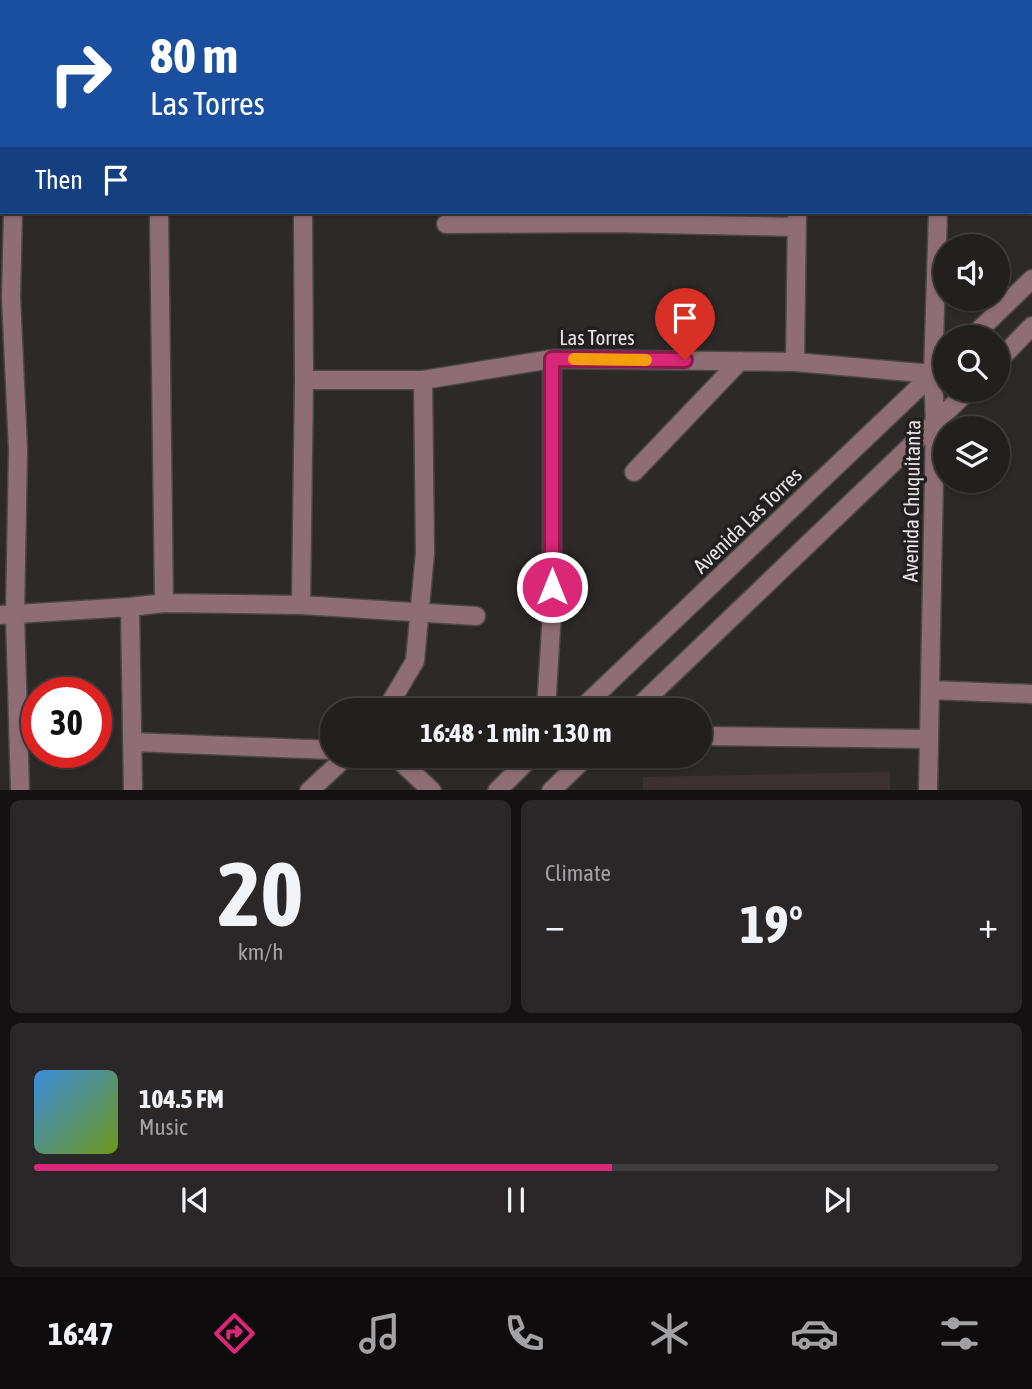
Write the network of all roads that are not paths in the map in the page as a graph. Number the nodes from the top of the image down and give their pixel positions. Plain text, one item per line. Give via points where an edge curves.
1 (13, 214) edge
2 (159, 214) edge
3 (303, 214) edge
4 (938, 214) edge
5 (614, 218) edge
6 (796, 220) edge
7 (446, 224) dead end
8 (1032, 279) edge
9 (6, 298) edge
10 (939, 325) edge
11 (984, 325) edge
12 (1032, 326) edge
13 (1010, 349) edge
14 (552, 359) junction
15 (740, 361) junction
16 (795, 362) junction
17 (933, 368) edge
18 (933, 374) edge
19 (304, 380) junction
20 (423, 380) junction
21 (957, 402) edge
22 (943, 416) edge
23 (933, 426) edge
24 (634, 472) dead end
25 (934, 493) edge
26 (164, 603) junction
27 (300, 604) junction
28 (130, 607) junction
29 (419, 612) junction
30 (8, 614) edge
31 (475, 615) dead end
32 (931, 690) junction
33 (1032, 694) edge
34 (393, 698) edge
35 (547, 698) edge
36 (593, 698) edge
37 (648, 698) edge
38 (712, 736) edge
39 (929, 739) junction
40 (132, 742) junction
41 (320, 750) edge
42 (334, 768) edge
43 (409, 768) edge
44 (520, 768) edge
45 (574, 768) edge
46 (20, 790) edge
47 (133, 790) edge
48 (309, 790) edge
49 (432, 790) edge
50 (497, 790) edge
51 (551, 790) edge
52 (928, 790) edge

1 - 9 street
2 - 26 street
3 - 19 street
4 - 10 street, Avenida Chuquitanta
5 - 6 street
5 - 7 street
6 - 16 street
8 - 11 street
9 - 30 street via 18,450
12 - 13 street
14 - 15 street, Las Torres
14 - 20 street, Las Torres
14 - 35 street via 552,612
15 - 16 street, Las Torres
15 - 24 street
16 - 17 street, Las Torres
18 - 36 street, Avenida Las Torres
19 - 20 street, Las Torres
19 - 27 street
20 - 29 street via 425,554
21 - 22 street
23 - 37 street
25 - 32 street, Avenida Chuquitanta
26 - 27 street
26 - 28 street
27 - 29 street
28 - 30 street
28 - 40 street
29 - 31 street
29 - 34 street via 415,661
30 - 46 street
32 - 33 street
32 - 39 street, Avenida Chuquitanta
38 - 39 street
39 - 52 street, Avenida Chuquitanta
40 - 41 street
40 - 47 street
42 - 48 street
43 - 49 street
44 - 50 street
45 - 51 street

